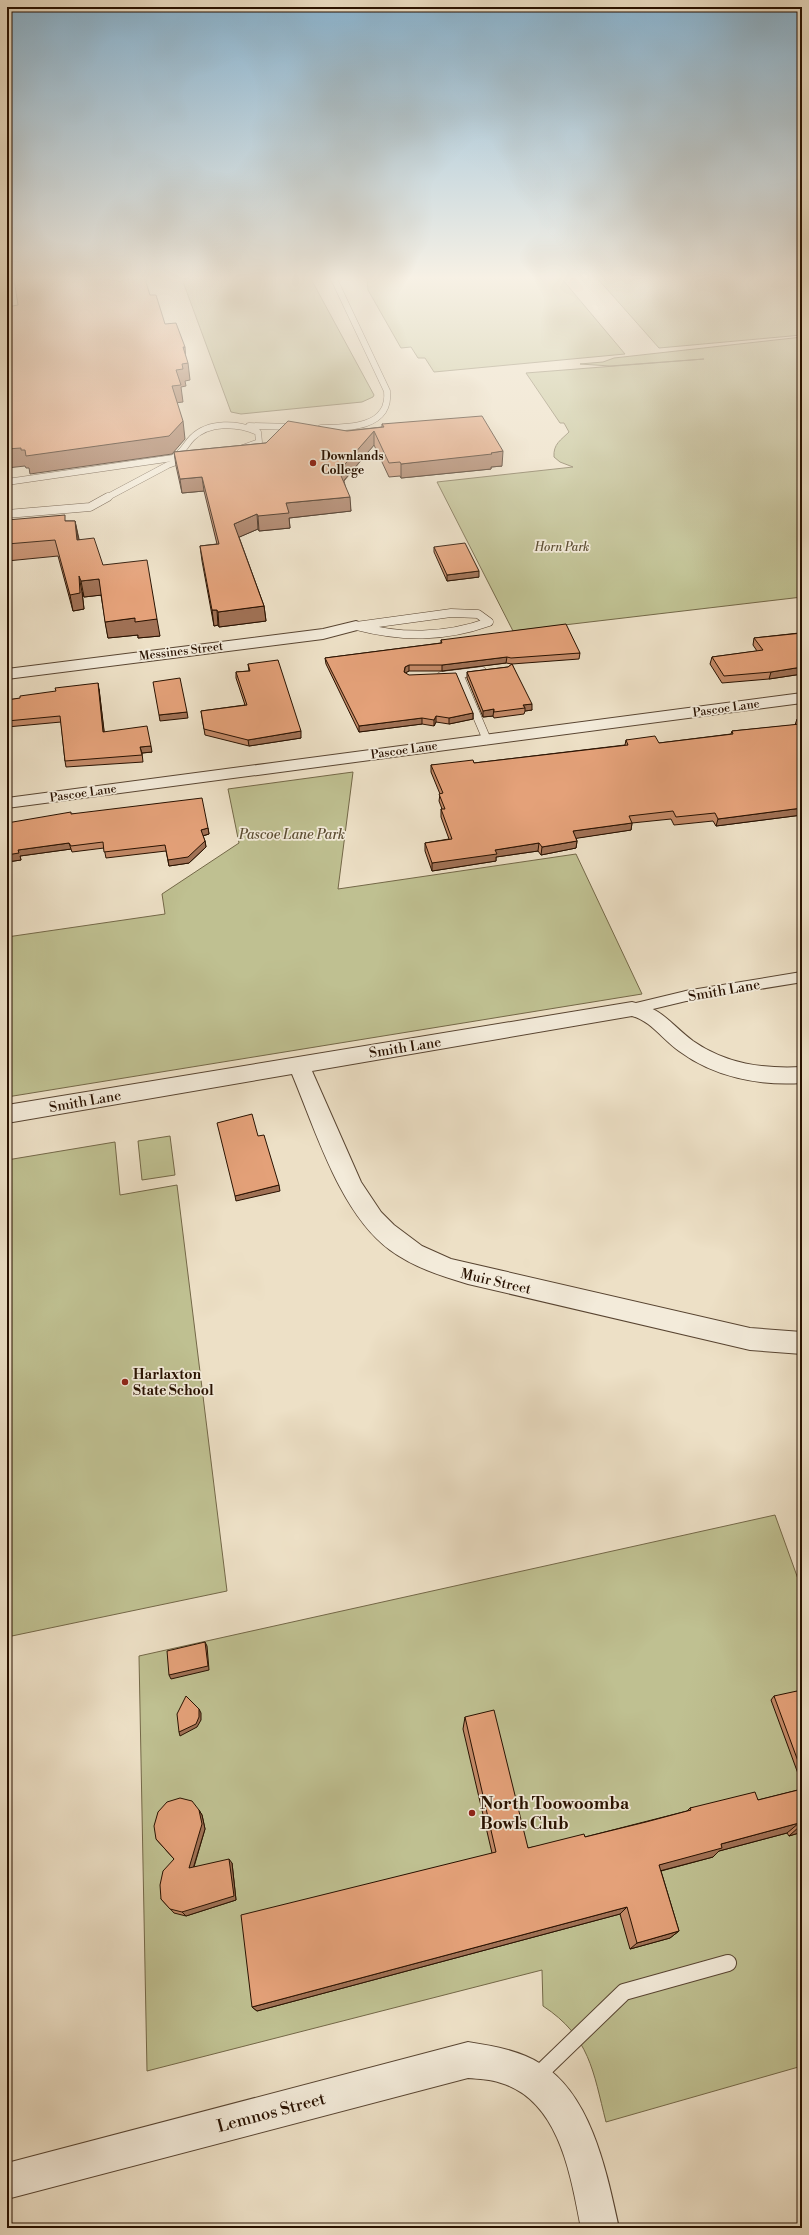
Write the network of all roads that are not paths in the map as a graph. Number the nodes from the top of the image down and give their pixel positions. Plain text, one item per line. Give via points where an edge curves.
1 (383, 383) edge
2 (242, 426) junction
3 (293, 427) junction
4 (260, 438) junction
5 (231, 450) edge
6 (196, 456) edge
7 (7, 482) edge
8 (7, 514) edge
9 (356, 626) junction
10 (493, 670) edge
11 (7, 674) edge
12 (459, 674) junction
13 (429, 676) edge
14 (802, 698) edge
15 (487, 740) junction
16 (7, 803) edge
17 (802, 977) edge
18 (632, 1009) junction
19 (299, 1065) junction
20 (802, 1075) edge
21 (7, 1114) edge
22 (802, 1343) edge
23 (728, 1963) dead end
24 (534, 2080) junction
25 (7, 2182) edge
26 (600, 2228) edge

1 - 3 lane via 389,401 386,411 372,420 344,428
2 - 3 lane
2 - 4 lane via 254,430
2 - 7 lane via 204,430 194,435 182,454 173,458
3 - 4 lane
4 - 5 lane via 259,442 252,445
6 - 8 lane via 168,465 90,507
9 - 9 lane via 451,613 480,614 489,622 460,632 423,636 378,633
9 - 11 street, Messines Street via 323,634
10 - 12 lane
12 - 13 lane
12 - 15 lane
14 - 15 street, Pascoe Lane
15 - 16 street, Pascoe Lane
17 - 18 lane, Smith Lane via 686,996
18 - 19 street, Smith Lane
18 - 20 street via 657,1018 686,1046 716,1062 753,1074
19 - 21 street, Smith Lane
19 - 22 street, Muir Street via 362,1206 375,1224 393,1240 428,1261 468,1274 750,1339
23 - 24 lane via 624,1992
24 - 25 street, Lemnos Street via 505,2065 491,2061 468,2060
24 - 26 street, Lemnos Street via 553,2097 569,2120 581,2146 590,2175

